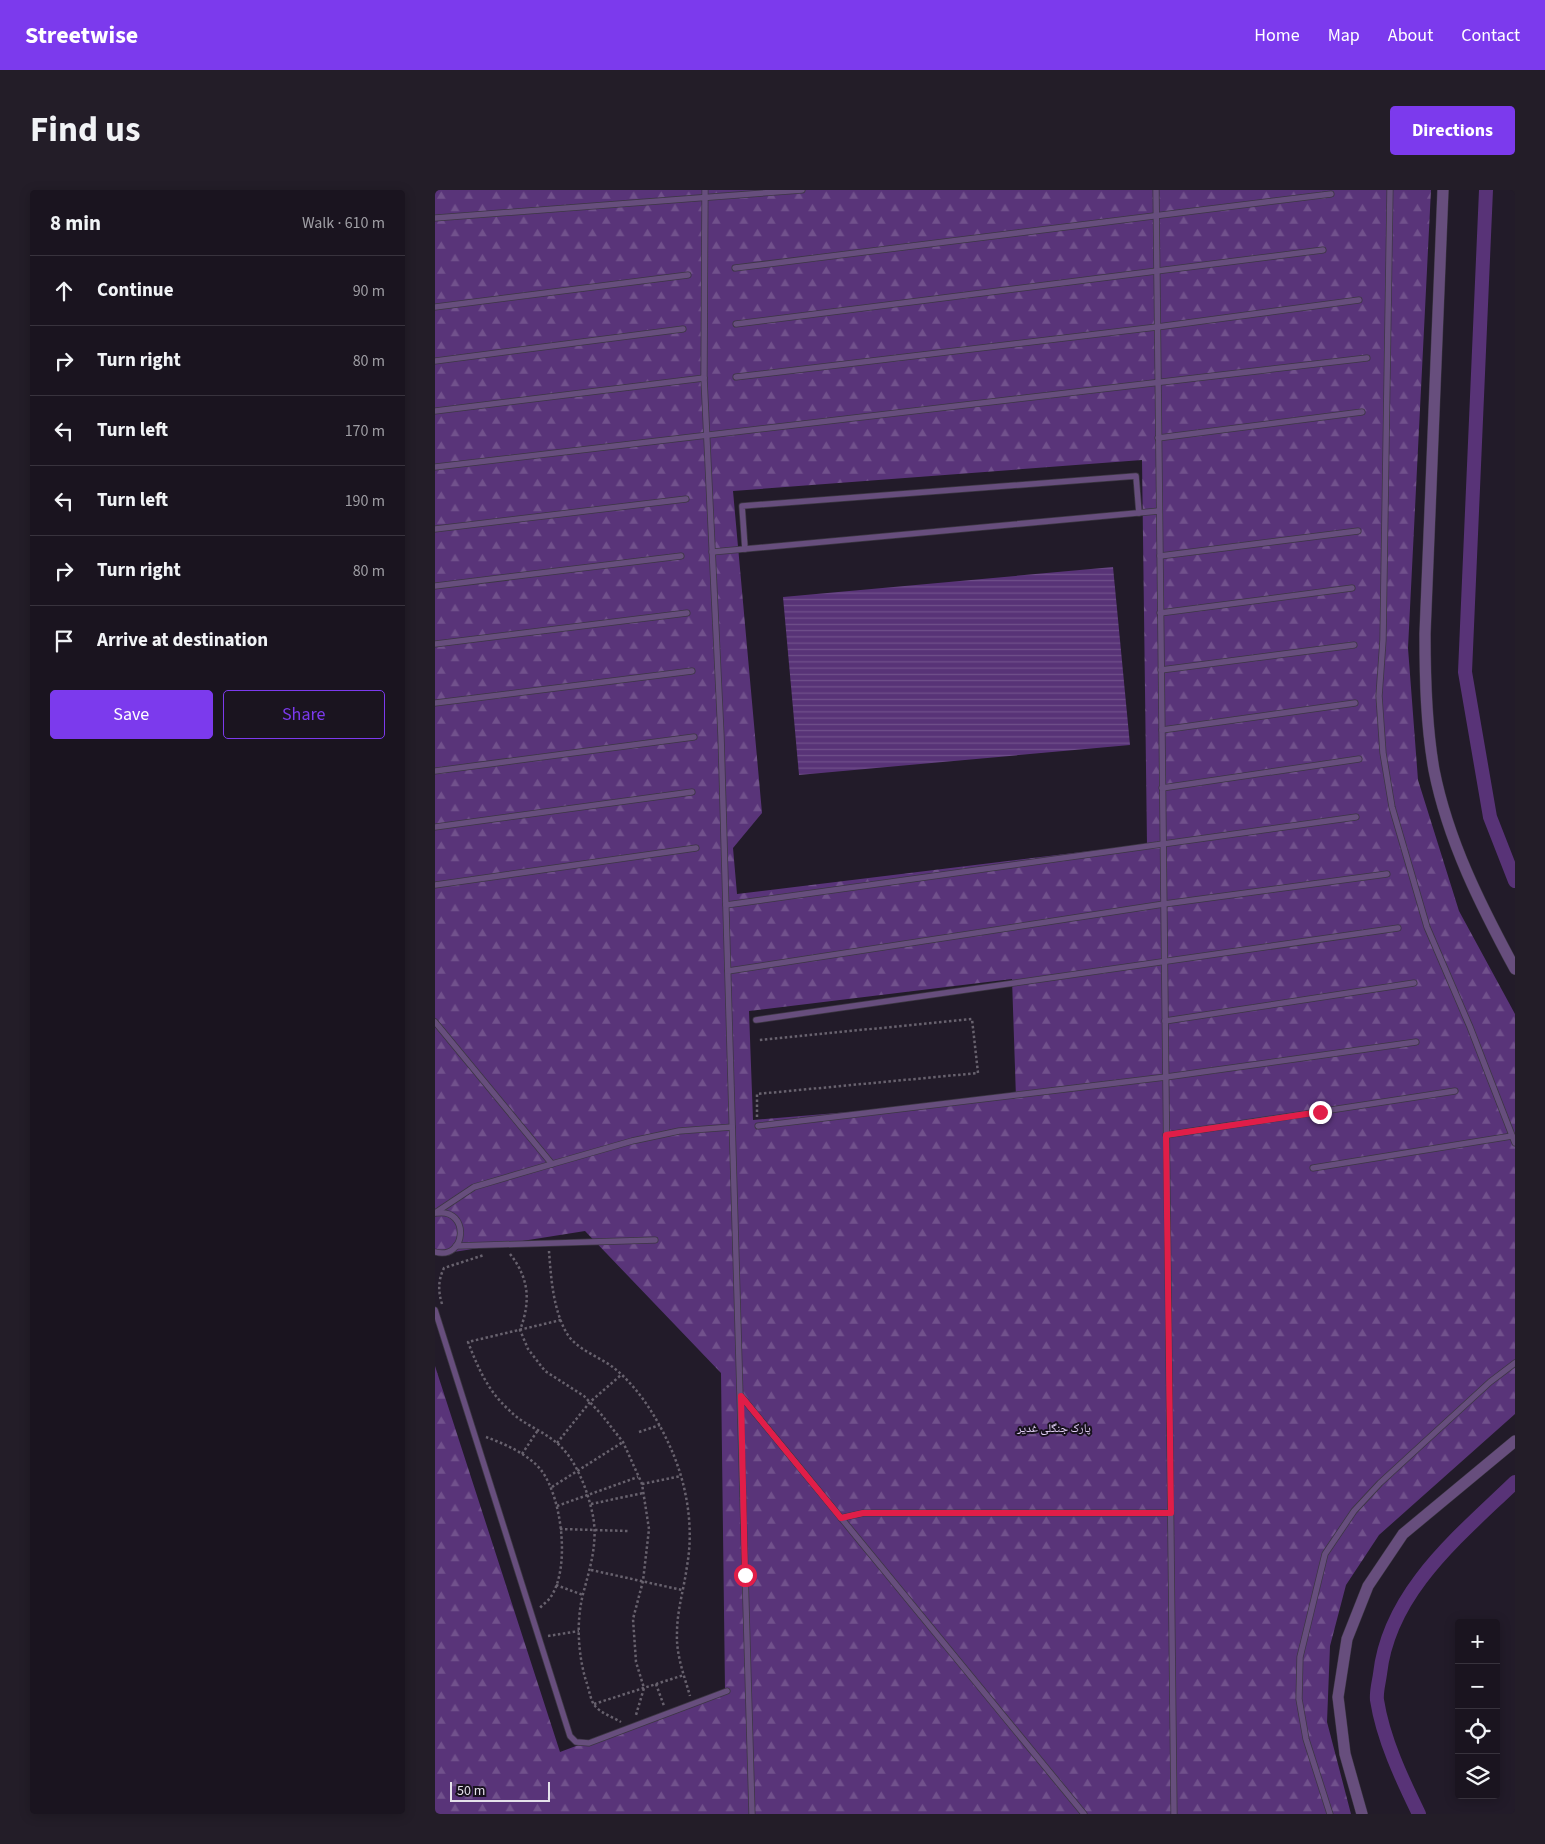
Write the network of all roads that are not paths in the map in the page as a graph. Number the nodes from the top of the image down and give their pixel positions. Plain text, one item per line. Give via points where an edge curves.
1 (705, 190) edge
2 (802, 190) edge
3 (1156, 190) edge
4 (1390, 190) edge
5 (1443, 190) edge
6 (1331, 194) dead end
7 (705, 199) junction
8 (1156, 215) junction
9 (435, 218) edge
10 (1323, 250) dead end
11 (735, 268) dead end
12 (1157, 271) junction
13 (688, 275) dead end
14 (1359, 300) dead end
15 (435, 307) edge
16 (736, 324) dead end
17 (1157, 327) junction
18 (683, 329) dead end
19 (1367, 358) dead end
20 (435, 361) edge
21 (736, 377) dead end
22 (704, 378) junction
23 (1158, 382) junction
24 (435, 411) edge
25 (1362, 412) dead end
26 (706, 436) junction
27 (1158, 438) junction
28 (435, 467) edge
29 (686, 499) dead end
30 (1159, 511) junction
31 (1139, 513) junction
32 (435, 530) edge
33 (1357, 531) dead end
34 (745, 549) junction
35 (712, 552) junction
36 (681, 556) dead end
37 (1160, 556) junction
38 (435, 586) edge
39 (1353, 588) dead end
40 (1160, 613) junction
41 (687, 614) dead end
42 (435, 644) edge
43 (1354, 645) dead end
44 (1161, 670) junction
45 (692, 671) dead end
46 (435, 703) edge
47 (1355, 703) dead end
48 (1162, 730) junction
49 (694, 738) dead end
50 (1359, 759) dead end
51 (435, 770) edge
52 (1162, 788) junction
53 (692, 792) dead end
54 (1356, 816) dead end
55 (435, 827) edge
56 (1163, 844) junction
57 (696, 848) dead end
58 (1387, 874) dead end
59 (435, 885) edge
60 (1164, 904) junction
61 (726, 905) junction
62 (1398, 928) dead end
63 (1164, 963) junction
64 (1515, 969) edge
65 (728, 971) junction
66 (1414, 983) dead end
67 (756, 1020) dead end
68 (435, 1022) edge
69 (1165, 1022) junction
70 (1416, 1042) dead end
71 (1166, 1077) junction
72 (1455, 1091) dead end
73 (758, 1126) road end
74 (732, 1127) junction
75 (1166, 1135) junction
76 (1512, 1136) junction
77 (1515, 1143) edge
78 (552, 1164) junction
79 (1313, 1168) dead end
80 (435, 1213) edge
81 (655, 1240) dead end
82 (457, 1246) junction
83 (437, 1253) edge
84 (435, 1310) edge
85 (1515, 1363) edge
86 (741, 1396) junction
87 (1515, 1441) edge
88 (1171, 1513) junction
89 (841, 1518) junction
90 (727, 1692) dead end
91 (752, 1814) edge
92 (1084, 1814) edge
93 (1174, 1814) edge
94 (1330, 1814) edge
95 (1362, 1814) edge

1 - 7 lane
2 - 7 lane
3 - 8 lane
4 - 76 lane via 1383,640 1379,696 1383,752 1392,807 1427,927
5 - 64 street via 1425,634 1426,698 1434,770 1452,836 1483,910
6 - 8 lane
7 - 9 lane
7 - 22 lane
8 - 11 lane
8 - 12 lane
10 - 12 lane
12 - 16 lane
12 - 17 lane
13 - 15 lane
14 - 17 lane
17 - 21 lane
17 - 23 lane
18 - 20 lane
19 - 23 lane
22 - 24 lane
22 - 26 lane
23 - 26 lane
23 - 27 lane
25 - 27 lane
26 - 28 lane
26 - 35 lane
27 - 30 lane
29 - 32 lane
30 - 31 lane
30 - 37 lane
31 - 34 lane
31 - 34 lane via 1136,476 741,506
33 - 37 lane
34 - 35 lane
35 - 61 lane
36 - 38 lane
37 - 40 lane
39 - 40 lane
40 - 44 lane
41 - 42 lane
43 - 44 lane
44 - 48 lane
45 - 46 lane
47 - 48 lane
48 - 52 lane
49 - 51 lane
50 - 52 lane
52 - 56 lane
53 - 55 lane
54 - 56 lane
56 - 60 lane
56 - 61 lane
57 - 59 lane
58 - 60 lane
60 - 63 lane
60 - 65 lane
61 - 65 lane
62 - 63 lane
63 - 67 lane
63 - 69 lane
65 - 74 lane
66 - 69 lane
68 - 78 lane
69 - 71 lane
70 - 71 lane
71 - 73 lane
71 - 75 lane
72 - 75 lane
74 - 78 lane via 679,1131
74 - 86 lane
75 - 88 lane
76 - 77 lane
76 - 79 lane
78 - 80 lane via 474,1187
80 - 82 lane via 451,1215 458,1221 461,1238
81 - 82 lane
82 - 83 lane via 449,1252
84 - 90 lane via 569,1736 576,1742 589,1743
85 - 94 lane via 1380,1483 1354,1510 1325,1554 1300,1658 1299,1699 1306,1739
86 - 89 lane
86 - 91 lane
87 - 95 street via 1403,1534 1368,1586 1347,1639 1338,1697 1345,1754
88 - 89 lane via 863,1513
88 - 93 lane
89 - 92 lane

